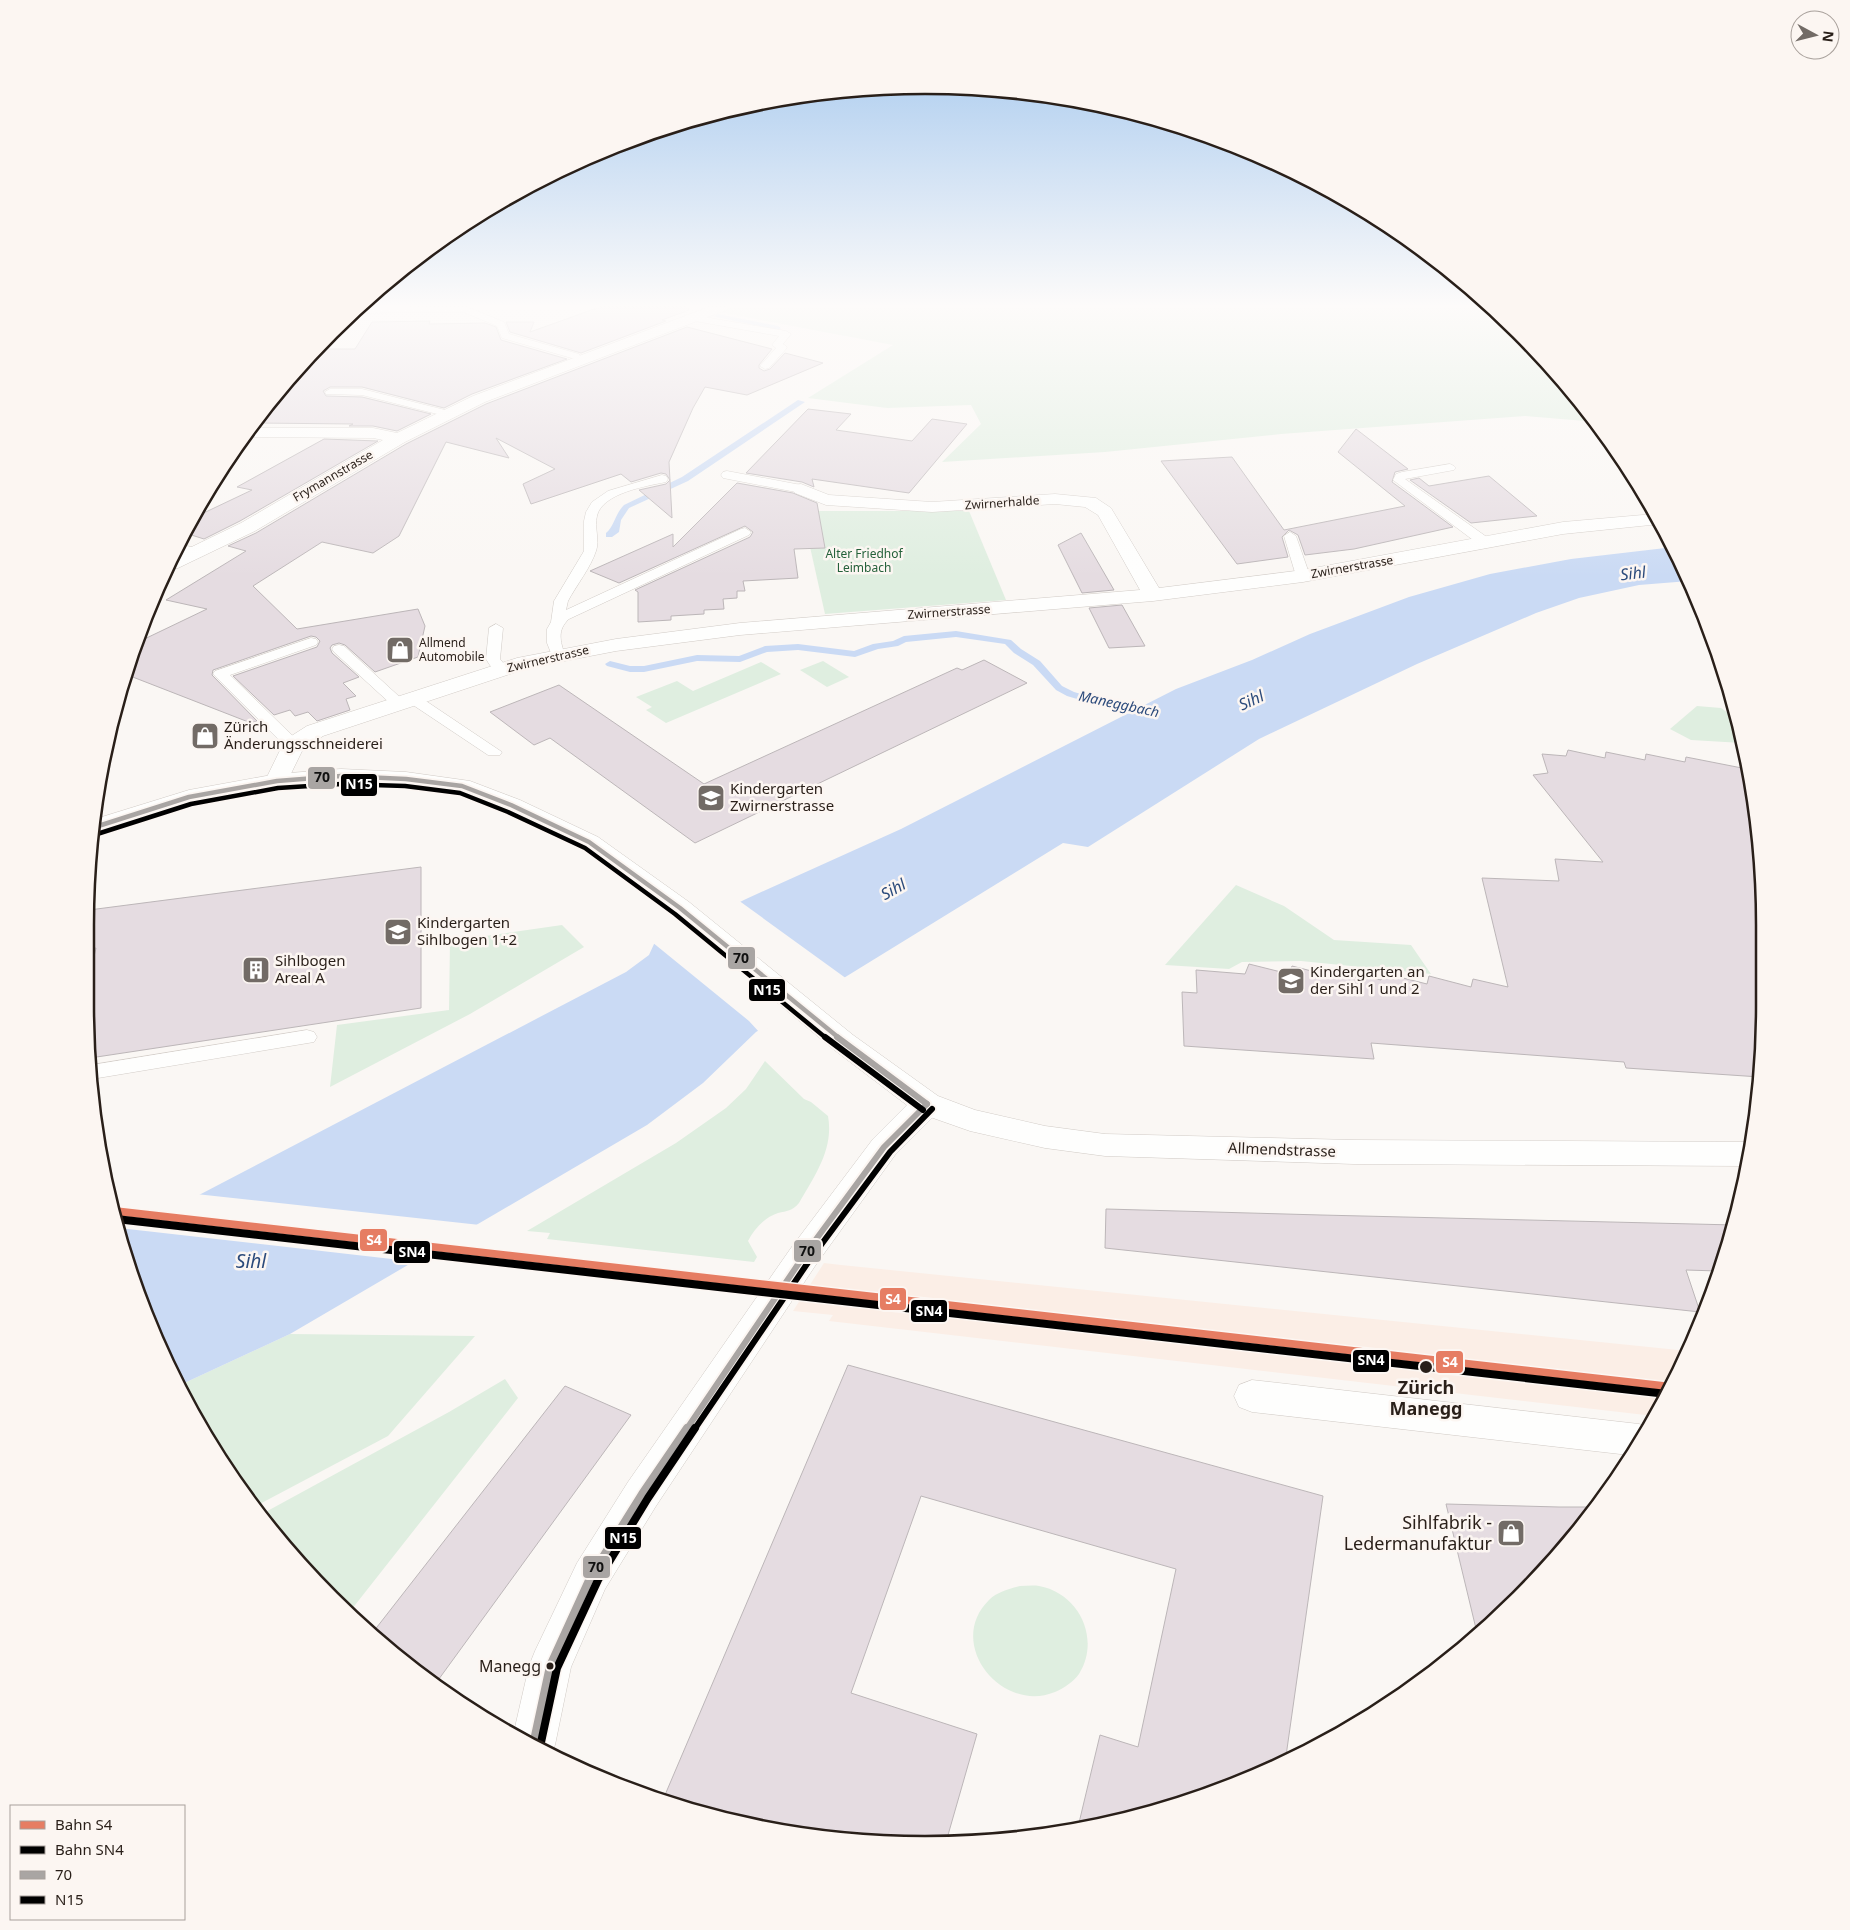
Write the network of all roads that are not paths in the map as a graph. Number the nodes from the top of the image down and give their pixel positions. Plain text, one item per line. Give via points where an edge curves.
1 (382, 397) edge
2 (485, 397) edge
3 (449, 414) junction
4 (256, 433) edge
5 (399, 438) junction
6 (1450, 468) dead end
7 (727, 475) dead end
8 (662, 479) dead end
9 (801, 489) joint
10 (1651, 520) edge
11 (746, 532) dead end
12 (1290, 536) dead end
13 (1486, 543) junction
14 (183, 549) edge
15 (197, 553) junction
16 (177, 561) edge
17 (1302, 576) junction
18 (1153, 595) junction
19 (557, 621) junction
20 (496, 628) dead end
21 (311, 642) dead end
22 (339, 649) dead end
23 (558, 655) junction
24 (502, 669) junction
25 (405, 700) junction
26 (293, 745) junction
27 (494, 752) dead end
28 (277, 781) junction
29 (100, 825) edge
30 (307, 1037) dead end
31 (97, 1071) edge
32 (927, 1104) junction
33 (1742, 1154) edge
34 (1252, 1396) dead end
35 (1633, 1439) edge
36 (534, 1739) edge

1 - 3 lane
2 - 3 street, Frymannstrasse
3 - 5 street, Frymannstrasse
4 - 5 street via 373,433
5 - 15 street, Frymannstrasse via 248,527
6 - 13 lane via 1406,475 1399,480
7 - 9 lane
8 - 19 lane via 620,490 597,504 592,511 590,551 561,601
9 - 18 street, Zwirnerhalde via 826,500 932,507 1055,499 1090,502 1105,512
10 - 13 street, Zwirnerstrasse via 1563,528
11 - 19 lane
12 - 17 lane
13 - 17 street, Zwirnerstrasse
14 - 15 lane
15 - 16 street, Frymannstrasse
17 - 18 street, Zwirnerstrasse
18 - 23 street, Zwirnerstrasse via 740,629
19 - 23 lane via 552,634
20 - 24 lane via 493,659
21 - 26 lane via 220,674
22 - 25 lane
23 - 24 street, Zwirnerstrasse
24 - 25 street, Zwirnerstrasse
25 - 26 street, Zwirnerstrasse via 315,731
25 - 27 lane
26 - 28 street
28 - 29 street, Allmendstrasse via 188,797
28 - 32 street, Allmendstrasse via 341,776 462,786 589,842 680,908 843,1042
30 - 31 lane
32 - 33 street, Allmendstrasse via 1002,1128 1105,1145 1354,1152
32 - 36 street via 884,1147 803,1257 642,1494 596,1568 550,1666
34 - 35 street

